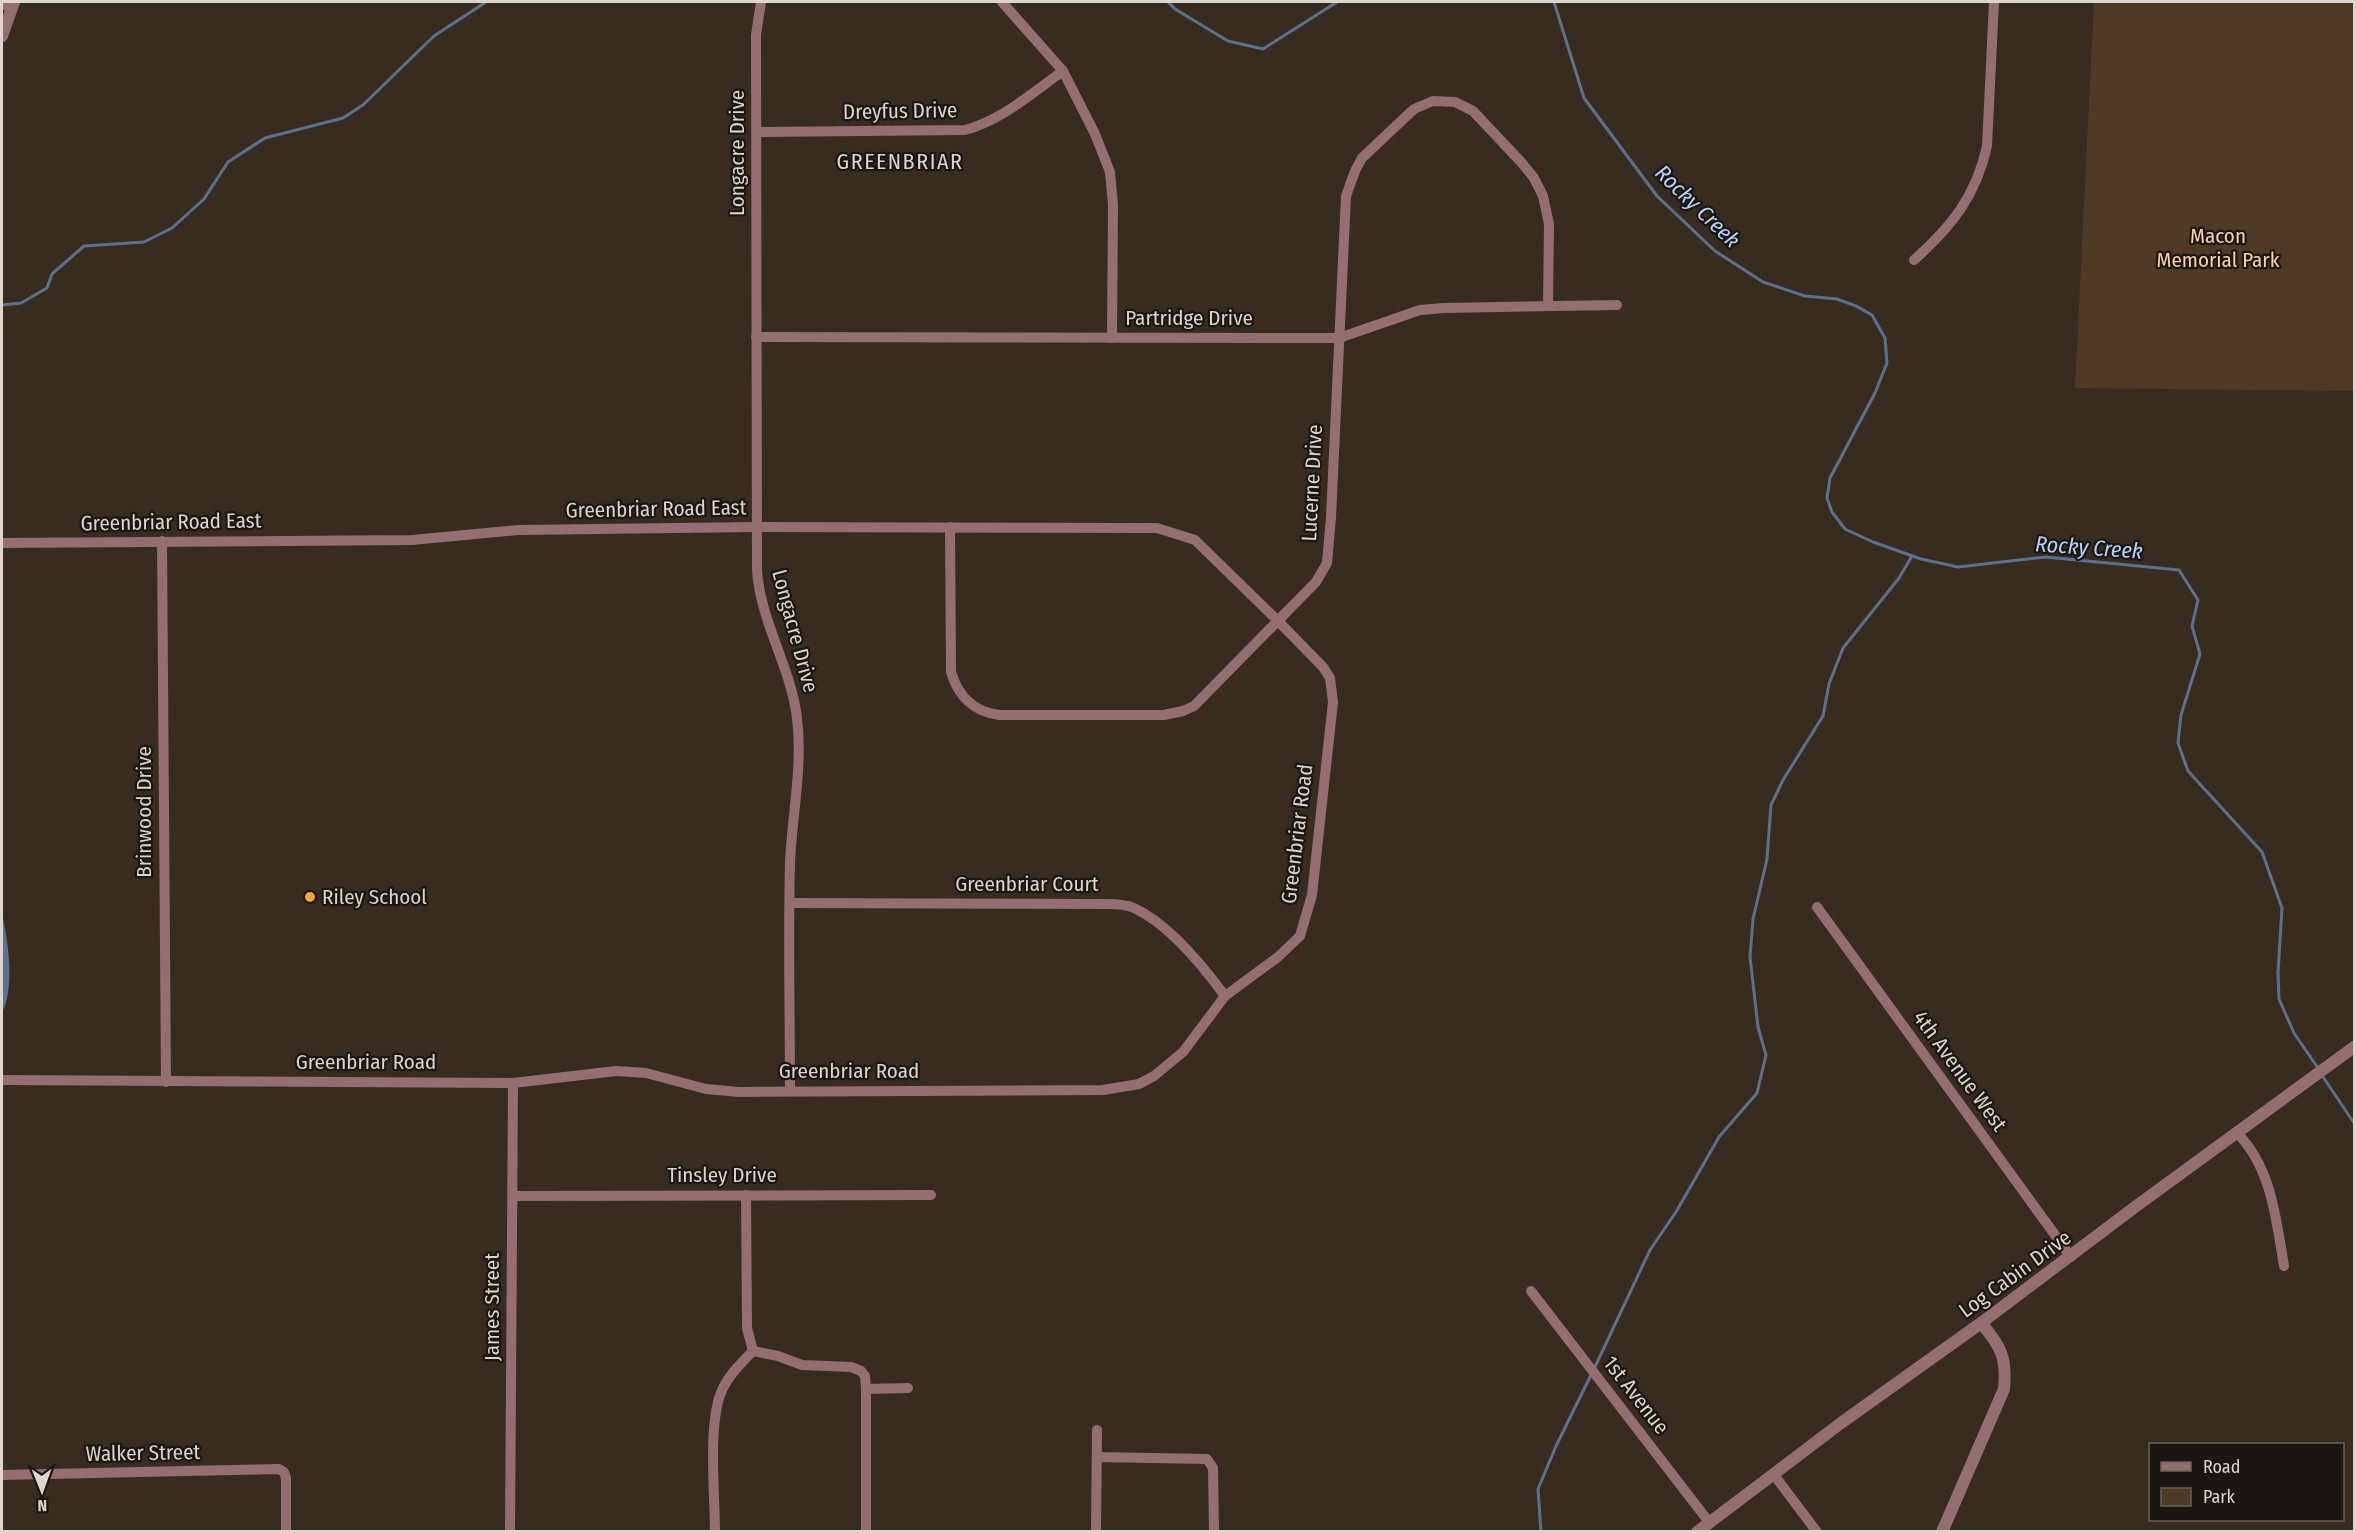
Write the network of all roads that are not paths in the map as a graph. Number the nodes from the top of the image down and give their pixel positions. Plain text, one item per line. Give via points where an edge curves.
1 (761, 2) edge
2 (1002, 2) edge
3 (1994, 2) edge
4 (9, 4) edge
5 (2, 36) edge
6 (1063, 71) junction
7 (757, 132) junction
8 (1914, 260) dead end
9 (1617, 305) dead end
10 (1548, 306) junction
11 (756, 338) junction
12 (1112, 338) junction
13 (1338, 338) junction
14 (756, 527) junction
15 (950, 528) junction
16 (162, 541) junction
17 (2, 543) edge
18 (1277, 620) junction
19 (790, 903) junction
20 (1817, 908) dead end
21 (1225, 996) junction
22 (2355, 1047) edge
23 (2, 1080) edge
24 (166, 1082) junction
25 (513, 1083) junction
26 (790, 1090) junction
27 (2237, 1133) junction
28 (746, 1195) junction
29 (930, 1195) dead end
30 (513, 1196) junction
31 (2071, 1257) junction
32 (2284, 1266) dead end
33 (1531, 1291) dead end
34 (1982, 1323) junction
35 (753, 1352) junction
36 (908, 1388) dead end
37 (866, 1389) junction
38 (1097, 1430) dead end
39 (1097, 1457) junction
40 (2, 1475) edge
41 (1774, 1475) junction
42 (1710, 1522) junction
43 (286, 1532) edge
44 (510, 1532) edge
45 (715, 1532) edge
46 (866, 1532) edge
47 (1096, 1532) edge
48 (1214, 1532) edge
49 (1697, 1532) edge
50 (1817, 1532) edge
51 (1942, 1532) edge

1 - 7 street, Longacre Drive via 756,35
2 - 6 street
3 - 8 street via 1983,164 1967,203 1933,244
4 - 5 street
6 - 7 street, Dreyfus Drive via 998,117 965,130
6 - 12 street via 1110,172
7 - 11 street, Longacre Drive
9 - 10 street, Partridge Drive
10 - 13 street, Partridge Drive via 1420,310
10 - 13 street, Lucerne Drive via 1549,224 1534,178 1473,111 1455,102 1433,101 1414,109 1392,128 1354,171 1346,196
11 - 12 street, Partridge Drive
11 - 14 street, Longacre Drive
12 - 13 street, Partridge Drive
13 - 18 street, Lucerne Drive via 1327,563 1316,582
14 - 15 street, Greenbriar Road East
14 - 16 street, Greenbriar Road East via 518,530 412,540
14 - 19 street, Longacre Drive via 758,587 787,675 799,739
15 - 18 street, Greenbriar Road East via 1146,528 1177,533 1195,540
15 - 18 street, Lucerne Drive via 951,672 966,700 988,714 1164,715 1184,711 1194,706
16 - 17 street, Greenbriar Road East
16 - 24 street, Brinwood Drive
18 - 21 street, Greenbriar Road via 1323,667 1332,688 1312,895 1300,936
19 - 21 street, Greenbriar Court via 1133,907 1182,945
19 - 26 street, Longacre Drive
20 - 31 street, 4th Avenue West
21 - 26 street, Greenbriar Road via 1183,1052 1139,1084 1103,1090
22 - 27 street, Log Cabin Drive
23 - 24 street, Greenbriar Road
24 - 25 street, Greenbriar Road
25 - 26 street, Greenbriar Road via 616,1071 645,1073 706,1089
25 - 30 street, James Street
27 - 31 street, Log Cabin Drive
27 - 32 street via 2267,1179
28 - 29 street, Tinsley Drive
28 - 30 street, Tinsley Drive
28 - 35 street via 747,1328
30 - 44 street, James Street
31 - 34 street, Log Cabin Drive
33 - 42 street, 1st Avenue
34 - 41 street, Log Cabin Drive
34 - 51 street via 2003,1354 2004,1389
35 - 37 street via 802,1365 851,1366 865,1376
35 - 45 street via 724,1387 718,1402
36 - 37 street
37 - 46 street
38 - 39 street
39 - 47 street
39 - 48 street via 1207,1459 1213,1468
40 - 43 street, Walker Street via 279,1469 286,1478
41 - 42 street, Log Cabin Drive
41 - 50 street
42 - 49 street, Log Cabin Drive

